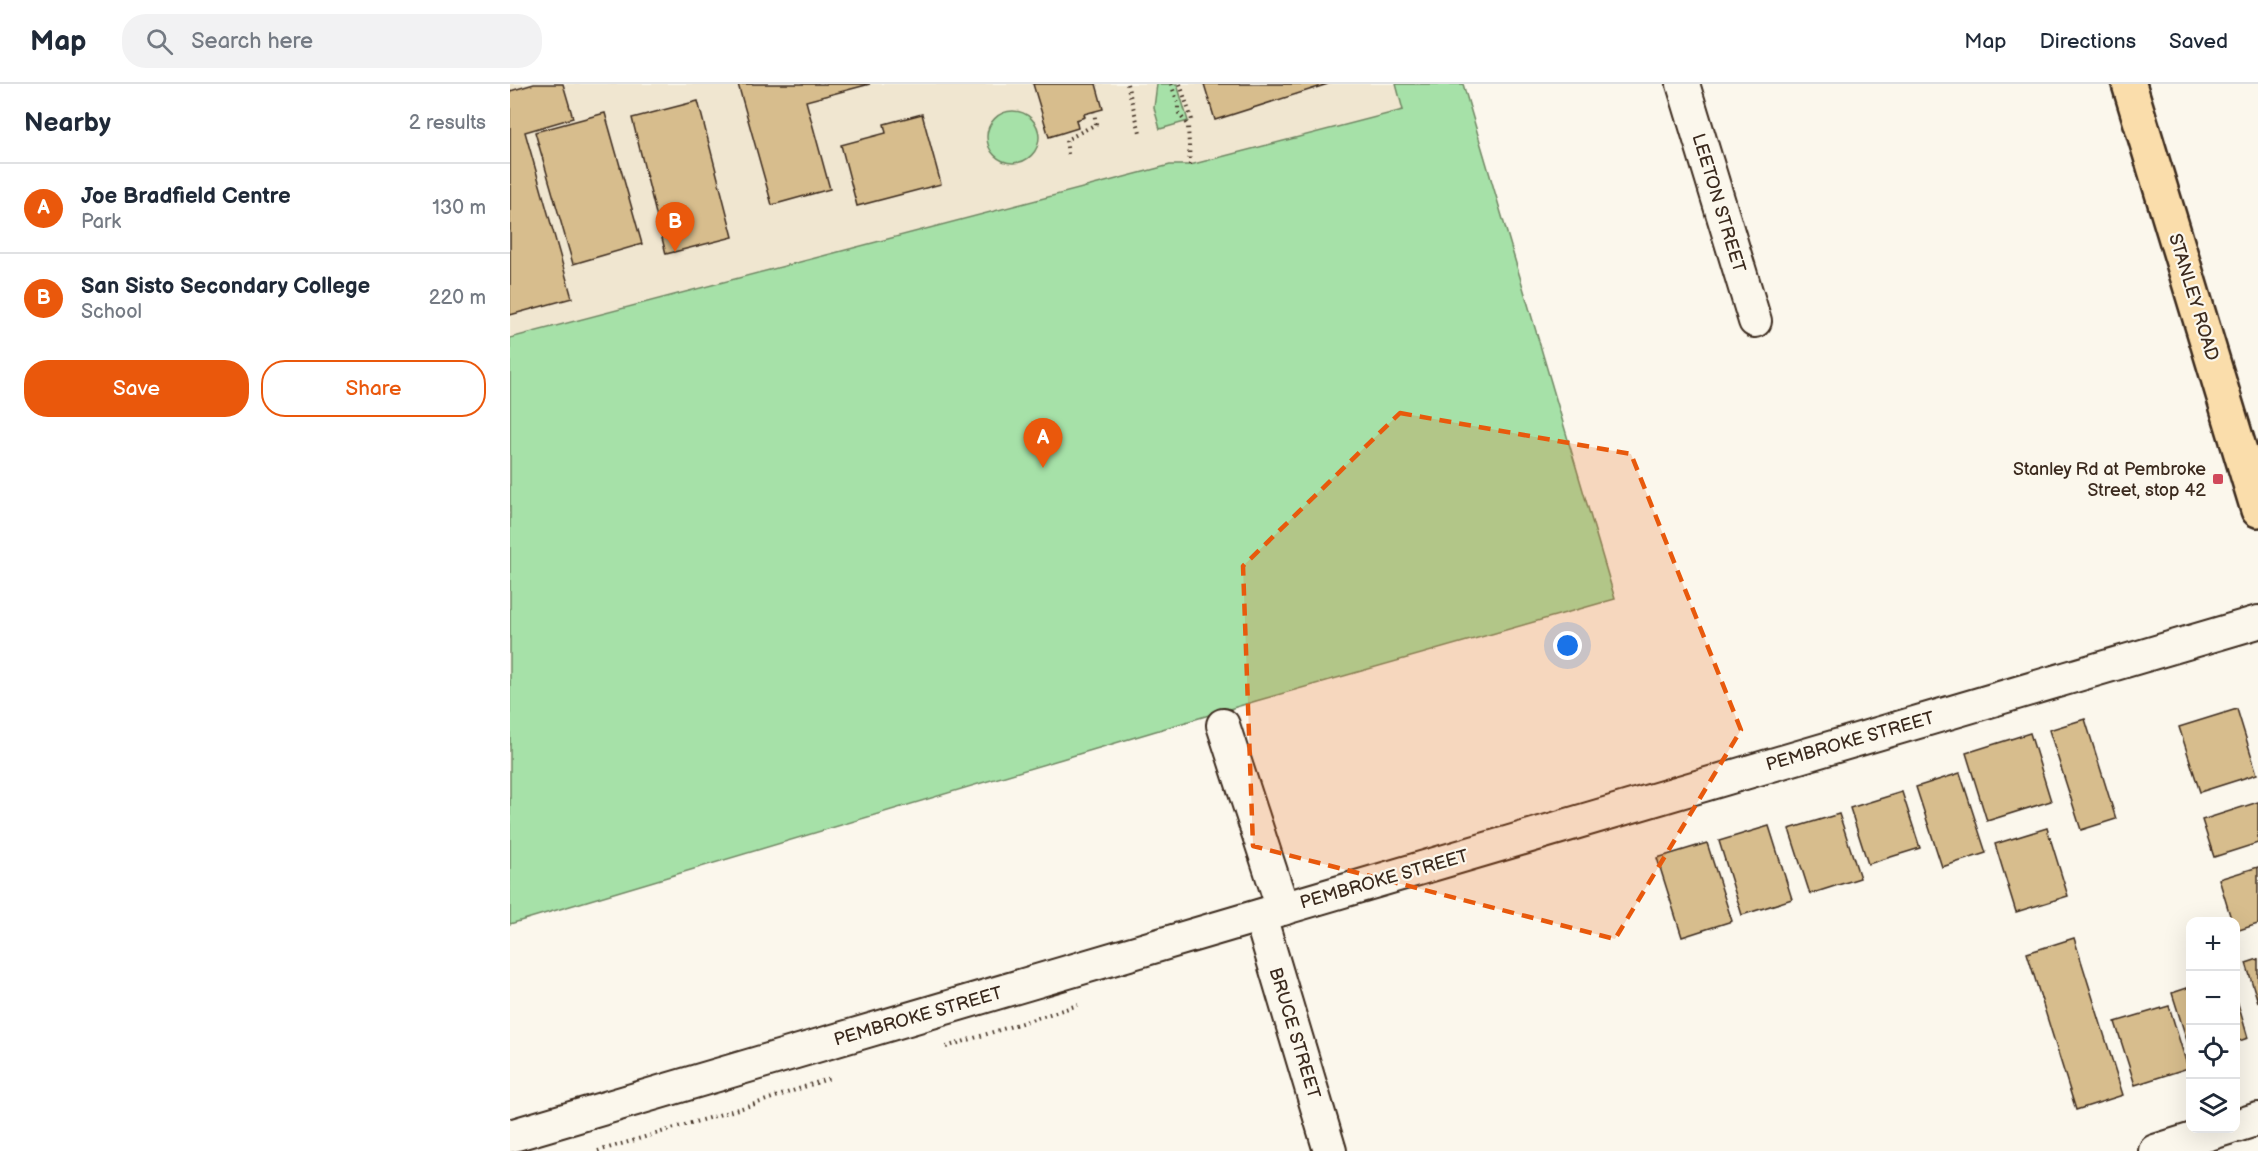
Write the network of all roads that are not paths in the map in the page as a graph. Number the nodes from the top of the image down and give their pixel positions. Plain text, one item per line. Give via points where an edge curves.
1 (1683, 84) edge
2 (2129, 84) edge
3 (1755, 321) dead end
4 (2258, 510) edge
5 (2258, 622) edge
6 (1223, 725) dead end
7 (1271, 912) junction
8 (2258, 1119) edge
9 (2240, 1124) edge
10 (2212, 1133) edge
11 (510, 1136) edge
12 (1330, 1151) edge
13 (2155, 1151) edge

1 - 3 street, LEETON STREET
2 - 4 main road, STANLEY ROAD
5 - 7 street, PEMBROKE STREET
6 - 7 street, BRUCE STREET
7 - 11 street, PEMBROKE STREET
7 - 12 street, BRUCE STREET
8 - 9 street
10 - 13 street

